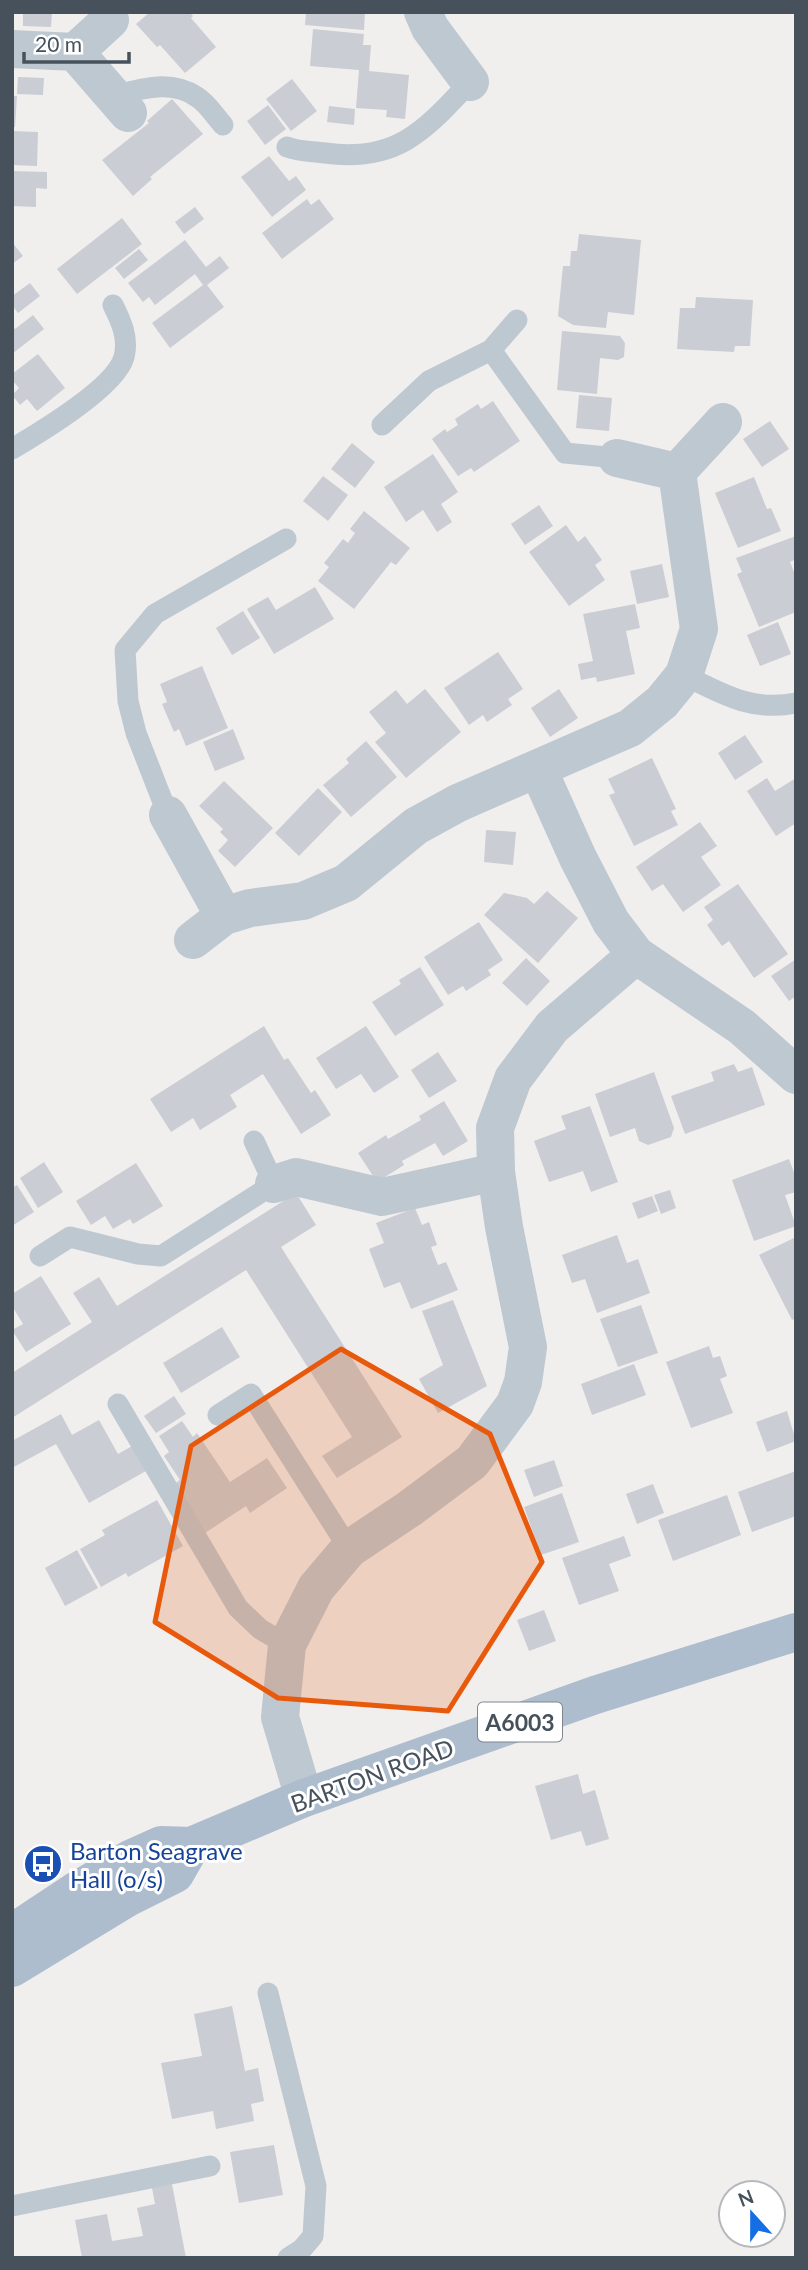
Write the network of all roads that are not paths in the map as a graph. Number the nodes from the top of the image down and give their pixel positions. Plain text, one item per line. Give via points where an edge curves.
1 (423, 12) edge
2 (110, 20) dead end
3 (12, 49) edge
4 (75, 52) junction
5 (470, 82) joint
6 (120, 104) joint
7 (223, 125) dead end
8 (288, 147) dead end
9 (113, 305) dead end
10 (517, 320) dead end
11 (491, 350) junction
12 (723, 422) dead end
13 (382, 425) dead end
14 (12, 449) edge
15 (617, 458) joint
16 (677, 472) junction
17 (286, 539) dead end
18 (684, 675) junction
19 (796, 703) edge
20 (538, 769) junction
21 (167, 815) joint
22 (224, 916) junction
23 (193, 940) dead end
24 (636, 955) junction
25 (796, 1075) edge
26 (254, 1141) dead end
27 (496, 1172) junction
28 (274, 1184) junction
29 (40, 1256) dead end
30 (118, 1404) dead end
31 (218, 1415) dead end
32 (349, 1549) junction
33 (796, 1632) edge
34 (287, 1645) junction
35 (304, 1798) junction
36 (191, 1846) junction
37 (12, 1933) edge
38 (12, 1968) edge
39 (268, 1993) dead end
40 (210, 2166) dead end
41 (12, 2206) edge
42 (288, 2258) edge

1 - 5 street
2 - 4 street
3 - 4 street
4 - 6 street
5 - 8 lane via 431,123 392,148 345,156
6 - 7 lane via 154,86 187,90
9 - 14 lane via 124,326 125,345 124,358 114,375 76,407
10 - 11 lane
11 - 13 lane via 429,381
11 - 15 lane via 565,453
12 - 16 street
15 - 16 street
16 - 18 street via 699,629
17 - 21 lane via 155,614 125,650 133,723
18 - 19 lane via 736,701 776,707
18 - 20 street via 662,702 630,728
20 - 22 street via 416,826 346,883 303,901
20 - 24 street via 611,922
21 - 22 street
22 - 23 street
24 - 25 street via 742,1027
24 - 27 street via 552,1027 513,1079 495,1128
26 - 28 lane
27 - 28 street via 382,1197 296,1177
27 - 32 street via 528,1347 515,1404 472,1462
28 - 29 lane via 161,1256 70,1237
30 - 34 lane via 238,1608 260,1629
31 - 32 lane via 251,1394
32 - 34 street via 316,1588
33 - 35 main road, BARTON ROAD / A6003 via 595,1695
34 - 35 street via 280,1717
35 - 36 main road, BARTON ROAD / A6003
36 - 37 main road, BARTON ROAD / A6003 via 161,1845 132,1858
36 - 38 main road via 175,1874
39 - 42 lane via 316,2186 313,2236
40 - 41 lane

